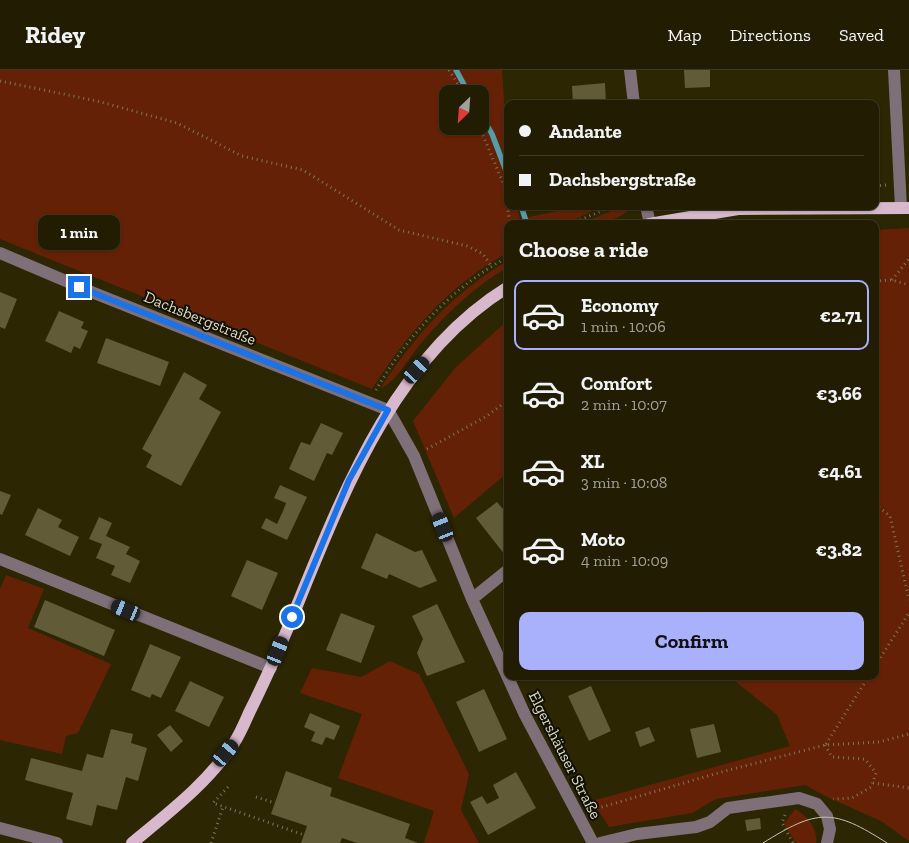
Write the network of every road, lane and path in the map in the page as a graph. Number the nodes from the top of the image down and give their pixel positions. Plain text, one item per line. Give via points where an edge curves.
1 (449, 70) edge
2 (630, 70) edge
3 (894, 70) edge
4 (0, 80) edge
5 (458, 85) edge
6 (634, 100) edge
7 (484, 135) edge
8 (504, 185) edge
9 (879, 208) edge
10 (905, 208) edge
11 (604, 210) edge
12 (732, 210) edge
13 (580, 220) edge
14 (673, 220) edge
15 (0, 253) edge
16 (504, 259) edge
17 (909, 259) edge
18 (491, 266) junction
19 (892, 280) junction
20 (879, 281) edge
21 (909, 285) edge
22 (504, 290) edge
23 (369, 403) junction
24 (504, 403) edge
25 (388, 410) junction
26 (414, 456) junction
27 (879, 507) edge
28 (0, 559) edge
29 (504, 573) edge
30 (472, 599) junction
31 (909, 600) edge
32 (909, 613) edge
33 (879, 660) edge
34 (271, 668) junction
35 (504, 669) edge
36 (509, 680) edge
37 (866, 680) edge
38 (909, 734) edge
39 (825, 745) junction
40 (872, 784) junction
41 (228, 787) dead end
42 (909, 788) edge
43 (256, 797) dead end
44 (799, 798) junction
45 (834, 799) dead end
46 (275, 804) dead end
47 (223, 807) junction
48 (576, 815) junction
49 (0, 828) edge
50 (304, 836) dead end
51 (57, 843) edge
52 (132, 843) edge
53 (211, 843) edge
54 (593, 843) edge
55 (600, 843) edge
56 (793, 843) edge
57 (826, 843) edge

1 - 5 path
2 - 6 street
3 - 10 street
4 - 18 path via 97,101 177,124 242,156 304,170 399,230 467,246 483,254
7 - 8 path
9 - 10 main road
11 - 13 path
12 - 14 main road
15 - 23 street, Dachsbergstraße
16 - 18 path
17 - 19 path
18 - 23 path via 451,297 413,336
19 - 20 path
19 - 21 path
22 - 25 main road via 474,311 442,342
23 - 25 street, Dachsbergstraße
24 - 26 path
25 - 26 street, Elgershäuser Straße
25 - 34 main road via 349,480
26 - 30 street, Elgershäuser Straße
27 - 31 path via 890,516
28 - 34 street
29 - 30 street
30 - 35 street, Elgershäuser Straße
32 - 33 path
34 - 52 main road via 234,743 192,793
36 - 48 street, Elgershäuser Straße
37 - 39 path
38 - 39 path via 879,742
39 - 40 path via 832,757 865,759 876,773
39 - 48 path
40 - 42 path
40 - 45 path via 852,798
41 - 47 path via 213,803
43 - 46 path
44 - 55 street via 728,808 710,822 696,827 637,834
44 - 56 path via 782,823
44 - 57 street via 817,804 827,816 830,829
47 - 50 path
47 - 53 path
48 - 54 street, Elgershäuser Straße
49 - 51 street

